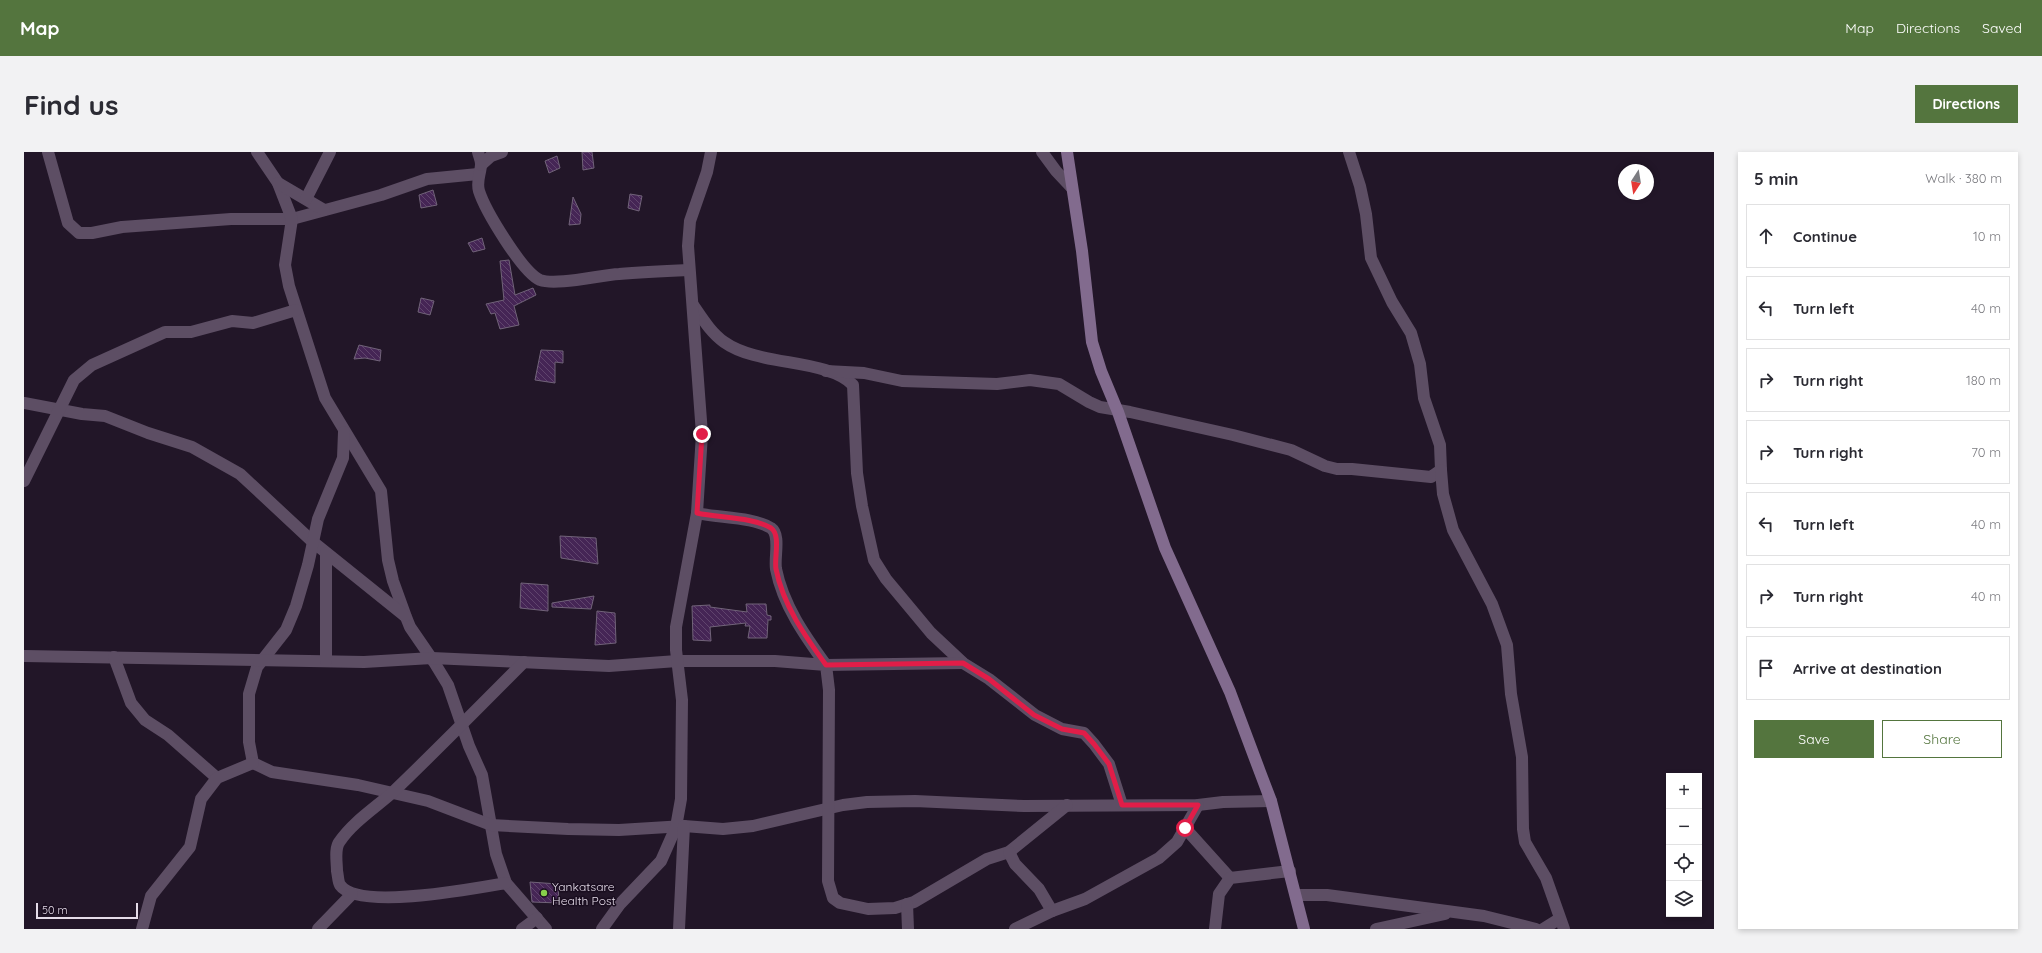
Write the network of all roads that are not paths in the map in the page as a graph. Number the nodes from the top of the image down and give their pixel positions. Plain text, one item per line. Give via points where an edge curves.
1 (48, 152) edge
2 (257, 152) edge
3 (330, 152) edge
4 (478, 152) edge
5 (502, 152) edge
6 (711, 152) edge
7 (1042, 152) edge
8 (1067, 152) edge
9 (1349, 152) edge
10 (479, 169) junction
11 (278, 183) junction
12 (1071, 187) junction
13 (306, 198) junction
14 (324, 210) junction
15 (292, 219) junction
16 (689, 270) junction
17 (692, 304) junction
18 (296, 310) junction
19 (826, 371) junction
20 (24, 403) edge
21 (59, 410) junction
22 (1117, 411) junction
23 (344, 432) junction
24 (1441, 470) junction
25 (24, 481) edge
26 (697, 513) junction
27 (313, 542) junction
28 (326, 552) junction
29 (406, 617) junction
30 (24, 656) edge
31 (114, 657) junction
32 (432, 658) junction
33 (263, 659) junction
34 (326, 661) junction
35 (677, 661) junction
36 (524, 662) junction
37 (963, 663) junction
38 (826, 665) junction
39 (461, 724) junction
40 (253, 763) junction
41 (217, 778) junction
42 (392, 792) junction
43 (1271, 801) junction
44 (1067, 805) junction
45 (1122, 805) junction
46 (1198, 805) junction
47 (829, 810) junction
48 (491, 825) junction
49 (680, 827) junction
50 (1185, 828) junction
51 (1009, 852) junction
52 (1290, 871) junction
53 (1230, 878) junction
54 (506, 883) junction
55 (352, 894) junction
56 (1296, 895) junction
57 (907, 904) junction
58 (1052, 911) junction
59 (1454, 912) junction
60 (537, 918) junction
61 (1562, 924) edge
62 (142, 929) edge
63 (318, 929) edge
64 (522, 929) edge
65 (546, 929) edge
66 (602, 929) edge
67 (678, 929) edge
68 (908, 929) edge
69 (1015, 929) edge
70 (1215, 929) edge
71 (1304, 929) edge
72 (1376, 929) edge
73 (1536, 929) edge
74 (1543, 929) edge

1 - 15 street via 68,223 79,233 122,227 231,219
2 - 11 street
3 - 13 street
4 - 10 street
5 - 10 street via 491,156
6 - 16 street via 690,221
7 - 12 street
8 - 12 street
9 - 24 street via 1366,214 1371,258 1392,302 1411,333 1420,364 1424,398 1440,445
10 - 14 street via 428,180
10 - 16 street via 478,190 510,248 527,270 541,280 564,281 618,274
11 - 13 street
11 - 15 street
12 - 22 street via 1082,251 1092,342
13 - 14 street
14 - 15 street
15 - 18 street via 285,265
16 - 17 street
17 - 19 street via 706,324 724,342 745,353
17 - 26 street via 702,434
18 - 21 street via 253,322 232,321 191,332 165,332 92,365 74,380
18 - 23 street via 325,398
19 - 22 street via 864,372 902,381 997,384 1030,380 1059,384 1089,402
19 - 37 street via 846,378 853,384 857,473 874,560 913,614
20 - 21 street
21 - 25 street
21 - 27 street via 105,416 192,447 240,474
22 - 24 street via 1284,448 1337,469 1396,472 1418,477 1431,477
22 - 43 street via 1164,548 1230,692
23 - 27 street via 343,458 318,519
23 - 29 street via 381,491 392,581
24 - 61 street via 1442,494 1453,530 1492,604 1507,645 1511,694 1522,757 1524,835 1529,851 1546,878
26 - 35 street via 676,627
26 - 38 street via 758,522 772,529 776,534 776,568 786,600 803,633
27 - 28 street
27 - 33 street via 296,606 286,630
28 - 29 street
28 - 34 street
29 - 32 street via 410,628
30 - 31 street
31 - 33 street
31 - 41 street via 131,703
32 - 34 street via 364,662
32 - 36 street
32 - 39 street via 448,685
33 - 34 street
33 - 40 street via 257,667 249,694 249,742
35 - 36 street via 609,666
35 - 38 street via 775,661
35 - 49 street via 682,700
36 - 39 street
37 - 38 street
37 - 45 street via 989,679 1034,715 1062,729 1084,733 1109,764
38 - 47 street via 829,690
39 - 42 street
39 - 48 street via 482,774
40 - 41 street
40 - 42 street via 272,772
41 - 62 street via 201,799 190,847 151,896
42 - 48 street via 428,801
42 - 55 street via 357,822 339,842 337,864 340,886
43 - 46 street
43 - 52 street
44 - 45 street
44 - 47 street via 867,802 843,805
44 - 51 street
45 - 46 street
46 - 50 street
47 - 49 street via 723,830
47 - 57 street via 828,881 833,898 840,903 868,909 895,908
48 - 49 street via 619,830
48 - 54 street via 496,854
49 - 66 street via 662,861 620,904
49 - 67 street
50 - 53 street
50 - 58 street via 1177,842 1159,858 1085,899
51 - 57 street via 987,859
51 - 58 street via 1014,864 1039,889
52 - 53 street
52 - 56 street
53 - 70 street via 1219,894
54 - 55 street via 400,897
54 - 60 street
55 - 63 street
56 - 59 street via 1327,895
56 - 71 street
57 - 68 street
58 - 69 street
59 - 72 street
59 - 73 street via 1484,916
60 - 64 street
60 - 65 street
61 - 74 street

